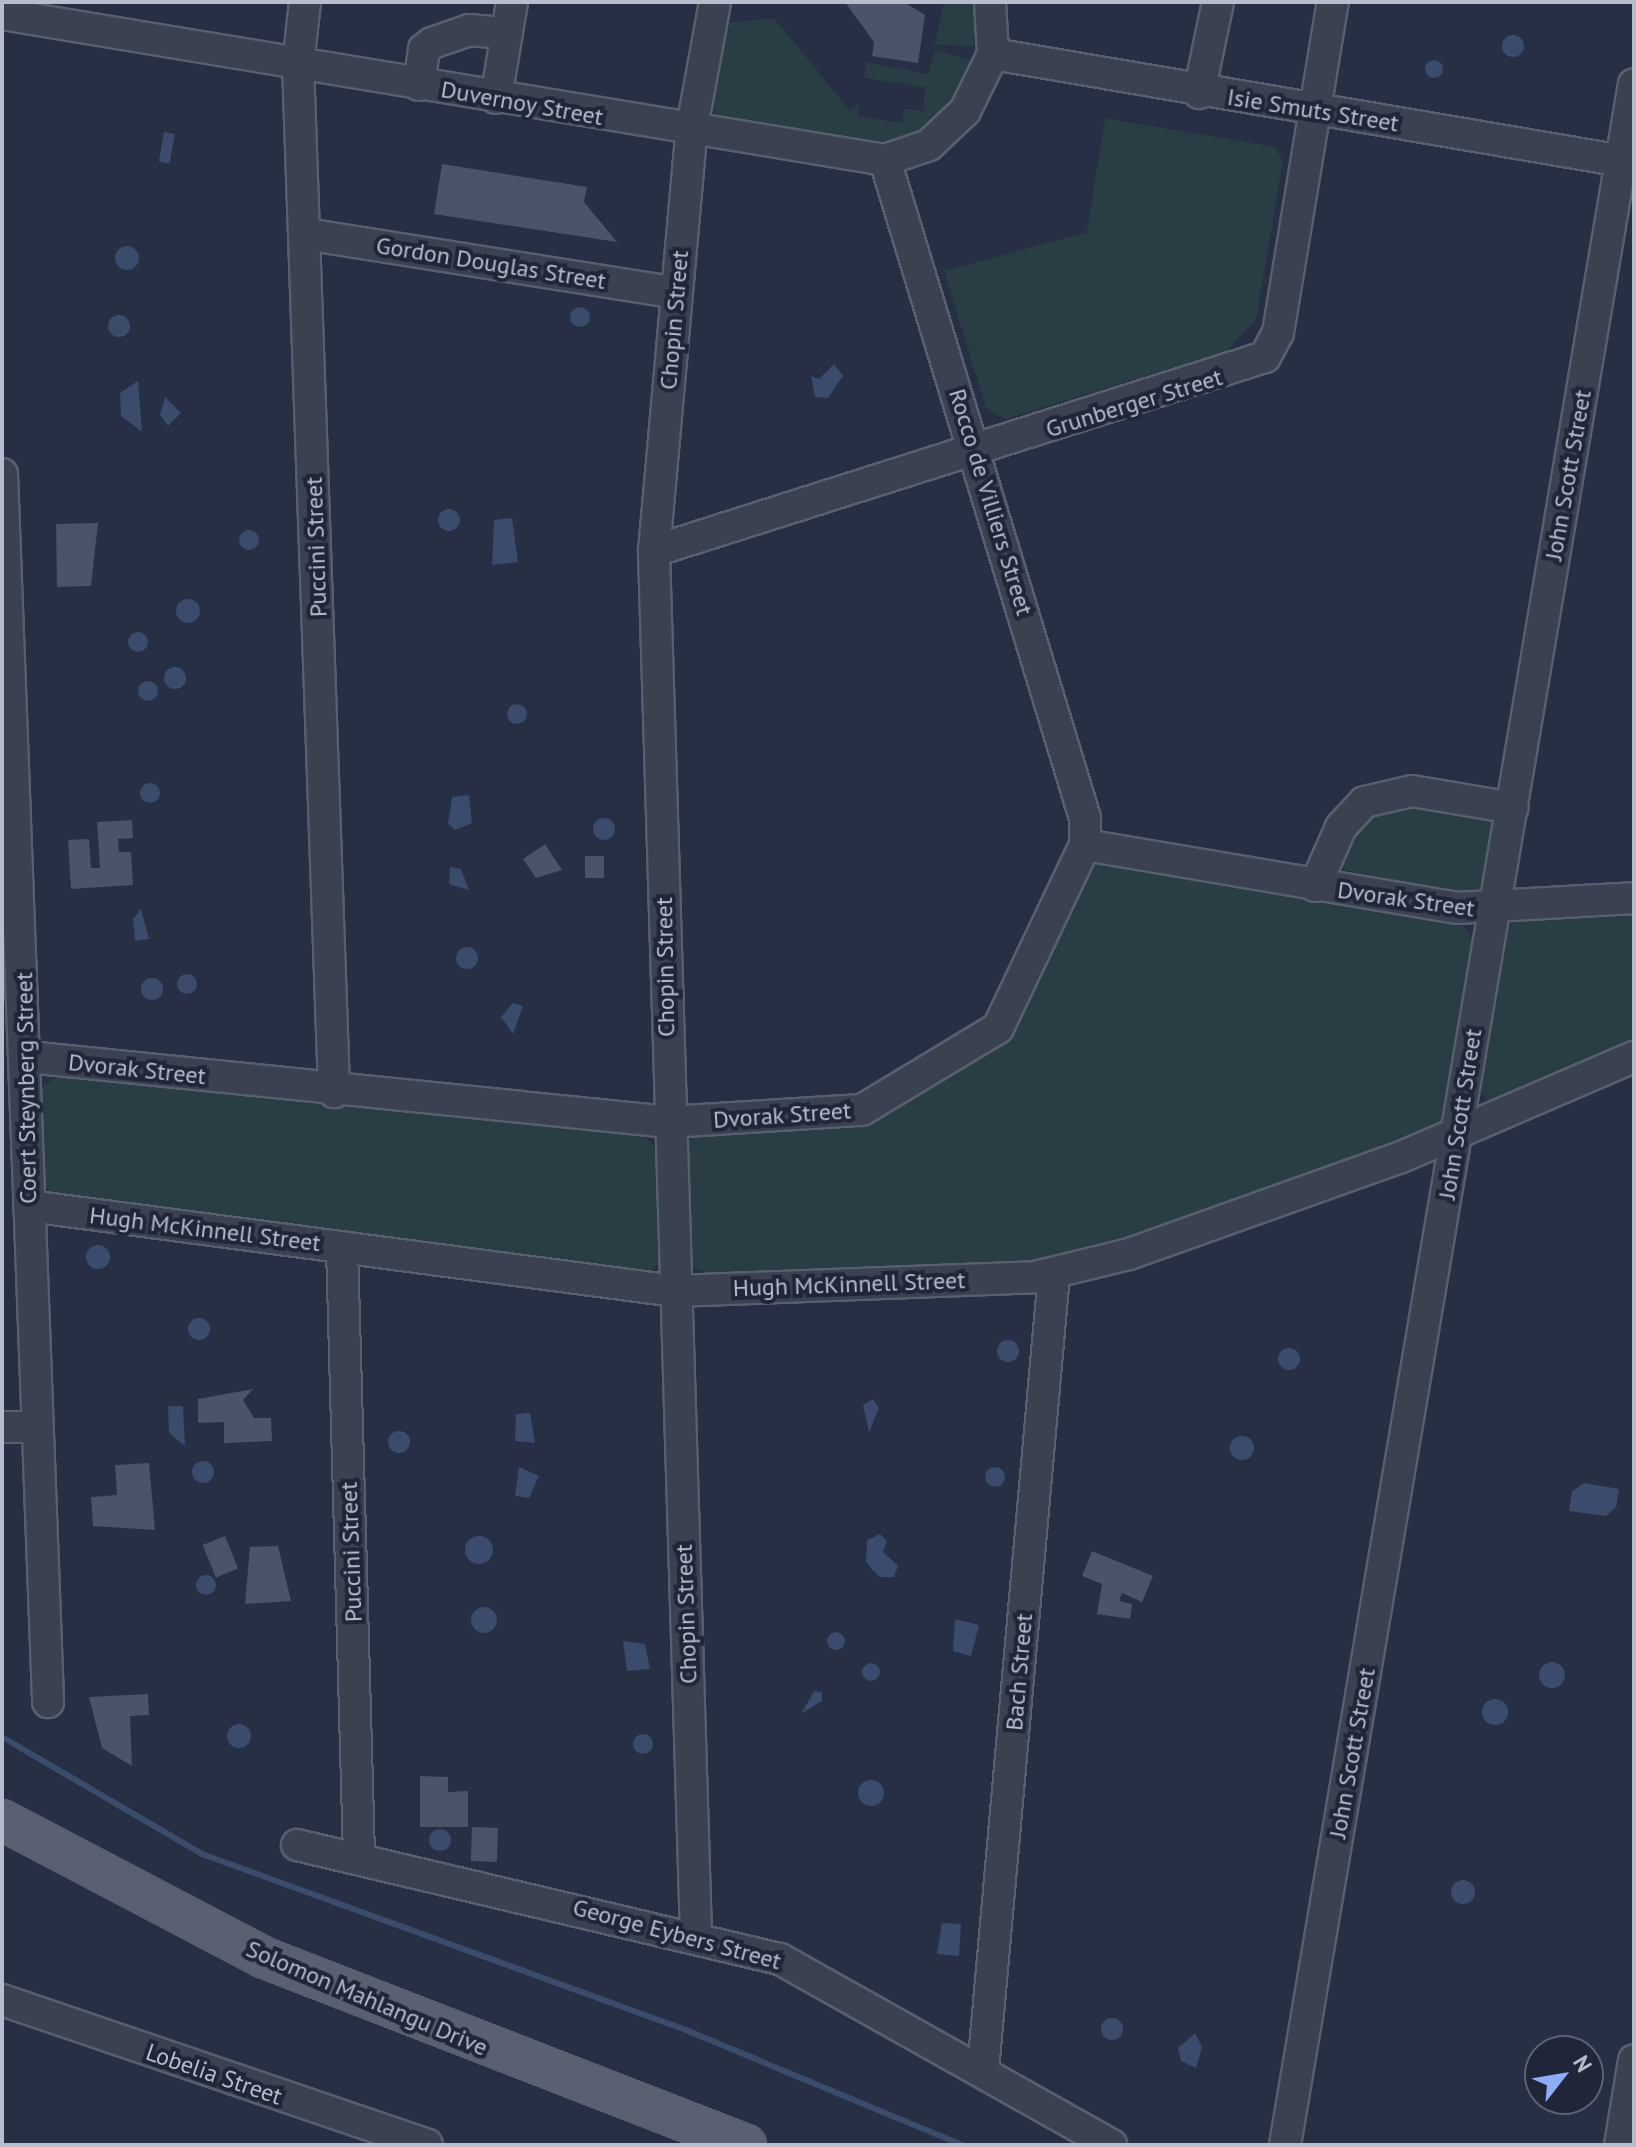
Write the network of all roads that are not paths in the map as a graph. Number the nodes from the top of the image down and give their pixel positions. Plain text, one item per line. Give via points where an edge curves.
1 (305, 2) edge
2 (512, 2) edge
3 (715, 2) edge
4 (990, 2) edge
5 (1218, 2) edge
6 (1333, 2) edge
7 (2, 14) edge
8 (507, 33) junction
9 (993, 54) junction
10 (298, 64) junction
11 (1634, 84) edge
12 (419, 85) junction
13 (1199, 93) junction
14 (496, 98) junction
15 (1315, 108) junction
16 (691, 133) junction
17 (885, 160) junction
18 (1627, 162) edge
19 (305, 234) junction
20 (676, 293) junction
21 (976, 453) junction
22 (2, 474) edge
23 (654, 551) junction
24 (5, 662) edge
25 (1513, 808) junction
26 (1085, 845) junction
27 (1315, 886) junction
28 (1634, 898) edge
29 (1492, 910) junction
30 (28, 1057) junction
31 (1634, 1057) edge
32 (334, 1092) junction
33 (669, 1122) junction
34 (1458, 1134) junction
35 (29, 1206) junction
36 (342, 1247) junction
37 (1054, 1275) junction
38 (675, 1291) junction
39 (2, 1427) edge
40 (33, 1427) junction
41 (48, 1702) dead end
42 (2, 1820) edge
43 (297, 1845) dead end
44 (359, 1857) junction
45 (696, 1935) junction
46 (2, 2000) edge
47 (1634, 2060) edge
48 (983, 2070) junction
49 (359, 2134) edge
50 (427, 2145) edge
51 (746, 2145) edge
52 (1111, 2145) edge
53 (1285, 2145) edge
54 (1620, 2145) edge

1 - 10 street, Puccini Street
2 - 8 street
3 - 16 street, Chopin Street
4 - 9 street
5 - 13 street
6 - 15 street, Grunberger Street
7 - 10 street, Duvernoy Street
8 - 12 street via 469,30 432,43 424,49
8 - 14 street
9 - 13 street, Isie Smuts Street
9 - 17 street via 947,131
10 - 12 street, Duvernoy Street
10 - 19 street, Puccini Street
11 - 18 street, John Scott Street
12 - 14 street, Duvernoy Street
13 - 15 street, Isie Smuts Street
14 - 16 street, Duvernoy Street
15 - 18 street, Isie Smuts Street
15 - 21 street, Grunberger Street via 1278,333 1265,357
16 - 17 street, Duvernoy Street
16 - 20 street, Chopin Street
17 - 21 street, Rocco de Villiers Street
18 - 25 street, John Scott Street
19 - 20 street, Gordon Douglas Street
19 - 32 street, Puccini Street
20 - 23 street, Chopin Street
21 - 23 street, Grunberger Street
21 - 26 street, Rocco de Villiers Street via 1082,799
22 - 24 street, Coert Steynberg Street
23 - 33 street, Chopin Street
24 - 30 street, Coert Steynberg Street
25 - 27 street via 1412,791 1364,802 1341,827
25 - 29 street, John Scott Street
26 - 27 street, Dvorak Street
26 - 33 street, Dvorak Street via 1011,1008 988,1037 862,1110
27 - 29 street, Dvorak Street
28 - 29 street, Dvorak Street
29 - 34 street, John Scott Street
30 - 32 street, Dvorak Street
30 - 35 street, Coert Steynberg Street
31 - 34 street, Hugh McKinnell Street
32 - 33 street, Dvorak Street
33 - 38 street, Chopin Street
34 - 37 street, Hugh McKinnell Street
34 - 53 street, John Scott Street
35 - 36 street, Hugh McKinnell Street
35 - 40 street, Coert Steynberg Street
36 - 38 street, Hugh McKinnell Street
36 - 44 street, Puccini Street
37 - 38 street, Hugh McKinnell Street
37 - 48 street, Bach Street
38 - 45 street, Chopin Street
39 - 40 street
40 - 41 street, Coert Steynberg Street
42 - 51 main road, Solomon Mahlangu Drive via 265,1958
43 - 44 street, George Eybers Street
44 - 45 street, George Eybers Street
45 - 48 street, George Eybers Street via 796,1966
46 - 49 street, Lobelia Street
47 - 54 street
48 - 52 street, George Eybers Street
49 - 50 street, Lobelia Street

